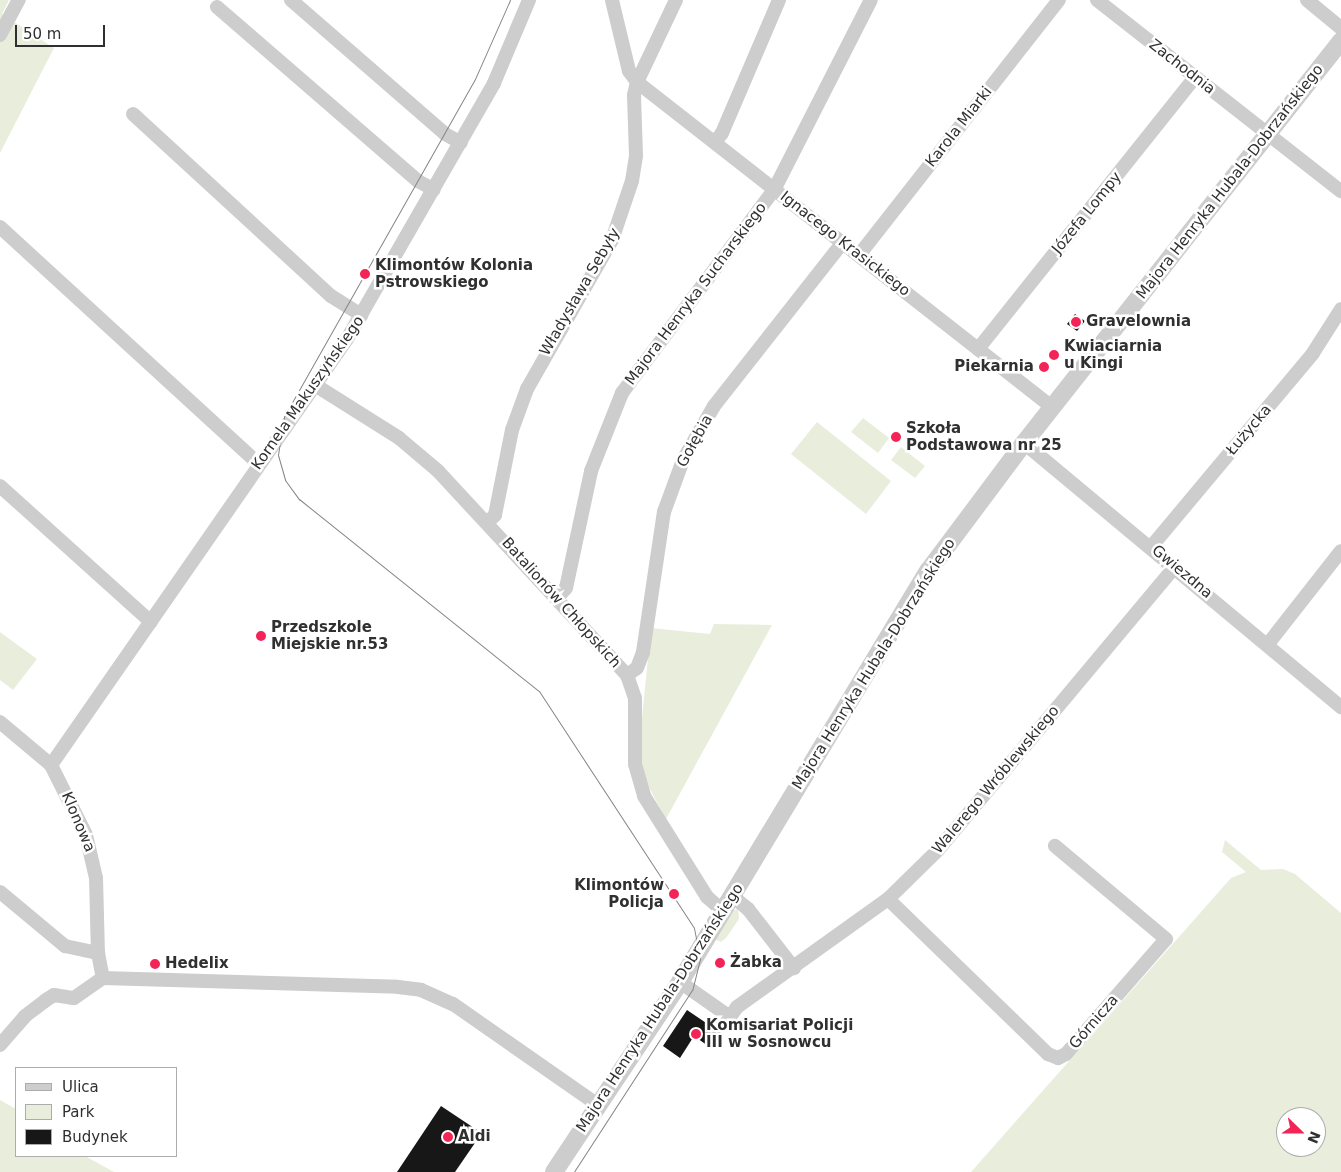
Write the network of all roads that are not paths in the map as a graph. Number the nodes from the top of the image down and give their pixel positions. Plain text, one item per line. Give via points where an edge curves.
1 (19, 0) edge
2 (291, 0) edge
3 (528, 0) edge
4 (612, 0) edge
5 (676, 0) edge
6 (780, 0) edge
7 (871, 0) edge
8 (1059, 0) edge
9 (1096, 0) edge
10 (1307, 0) edge
11 (217, 7) dead end
12 (1341, 28) edge
13 (0, 35) edge
14 (1341, 40) edge
15 (1194, 77) junction
16 (638, 82) junction
17 (133, 114) dead end
18 (1268, 134) junction
19 (715, 142) junction
20 (461, 143) junction
21 (434, 190) junction
22 (774, 190) junction
23 (1341, 191) edge
24 (0, 227) edge
25 (842, 242) junction
26 (859, 255) junction
27 (1341, 309) edge
28 (362, 315) junction
29 (978, 349) junction
30 (315, 385) junction
31 (1052, 407) junction
32 (1024, 443) junction
33 (259, 464) junction
34 (0, 486) edge
35 (488, 522) junction
36 (1151, 547) junction
37 (1341, 551) edge
38 (1175, 567) junction
39 (557, 598) junction
40 (151, 622) junction
41 (1268, 644) junction
42 (627, 675) junction
43 (1340, 703) edge
44 (0, 722) edge
45 (51, 765) junction
46 (1055, 846) dead end
47 (0, 892) edge
48 (732, 896) junction
49 (888, 899) junction
50 (723, 911) junction
51 (98, 953) junction
52 (794, 968) junction
53 (103, 978) junction
54 (680, 982) junction
55 (0, 1045) edge
56 (599, 1106) junction
57 (554, 1172) edge

1 - 13 street
2 - 20 street via 445,134
3 - 20 street, Kornela Makuszyńskiego via 502,67
4 - 16 street via 630,71
5 - 16 street, Władysława Sebyły
6 - 19 street via 722,133
7 - 22 street, Majora Henryka Sucharskiego
8 - 26 street, Karola Miarki
9 - 15 street, Zachodnia
10 - 12 street
11 - 21 street via 418,181
14 - 18 street, Majora Henryka Hubala-Dobrzańskiego
15 - 18 street, Zachodnia
15 - 29 street, Józefa Lompy
16 - 19 street, Ignacego Krasickiego
16 - 35 street, Władysława Sebyły via 634,95 636,156 623,213 527,389 512,430 495,515
17 - 28 street via 331,296
18 - 23 street, Zachodnia
18 - 31 street, Majora Henryka Hubala-Dobrzańskiego
19 - 22 street, Ignacego Krasickiego
20 - 21 street, Kornela Makuszyńskiego
21 - 28 street, Kornela Makuszyńskiego
22 - 25 street, Ignacego Krasickiego
22 - 39 street, Majora Henryka Sucharskiego via 622,394 591,471 566,588
24 - 33 street via 47,274
25 - 26 street, Ignacego Krasickiego
25 - 42 street, Gołębia via 714,406 683,460 664,512 643,652 637,668
26 - 29 street, Ignacego Krasickiego
27 - 36 street, Łużycka via 1313,353
28 - 30 street, Kornela Makuszyńskiego
29 - 31 street, Ignacego Krasickiego
30 - 33 street, Kornela Makuszyńskiego
30 - 35 street, Batalionów Chłopskich via 399,438
31 - 32 street, Majora Henryka Hubala-Dobrzańskiego
32 - 36 street, Gwiezdna
32 - 48 street, Majora Henryka Hubala-Dobrzańskiego via 929,570
33 - 40 street, Kornela Makuszyńskiego
34 - 40 street
35 - 39 street, Batalionów Chłopskich
36 - 38 street, Gwiezdna
37 - 41 street
38 - 41 street, Gwiezdna
38 - 49 street, Walerego Wróblewskiego via 938,850
39 - 42 street, Batalionów Chłopskich
40 - 45 street, Kornela Makuszyńskiego
41 - 43 street, Gwiezdna
42 - 50 street, Batalionów Chłopskich via 635,698 634,764 644,796 707,897
44 - 45 street, Klonowa
45 - 51 street, Klonowa via 93,857
46 - 49 street, Górnicza via 1166,938 1066,1054 1058,1058 1048,1054
47 - 51 street via 66,946
48 - 50 street, Majora Henryka Hubala-Dobrzańskiego
48 - 52 street via 748,909
49 - 52 street, Walerego Wróblewskiego
50 - 54 street, Majora Henryka Hubala-Dobrzańskiego
51 - 53 street, Klonowa
52 - 54 street, Walerego Wróblewskiego via 737,1007 730,1018
53 - 55 street via 74,998 54,995 46,1000 25,1016
53 - 56 street via 421,990 460,1008
54 - 56 street, Majora Henryka Hubala-Dobrzańskiego
56 - 57 street, Majora Henryka Hubala-Dobrzańskiego

